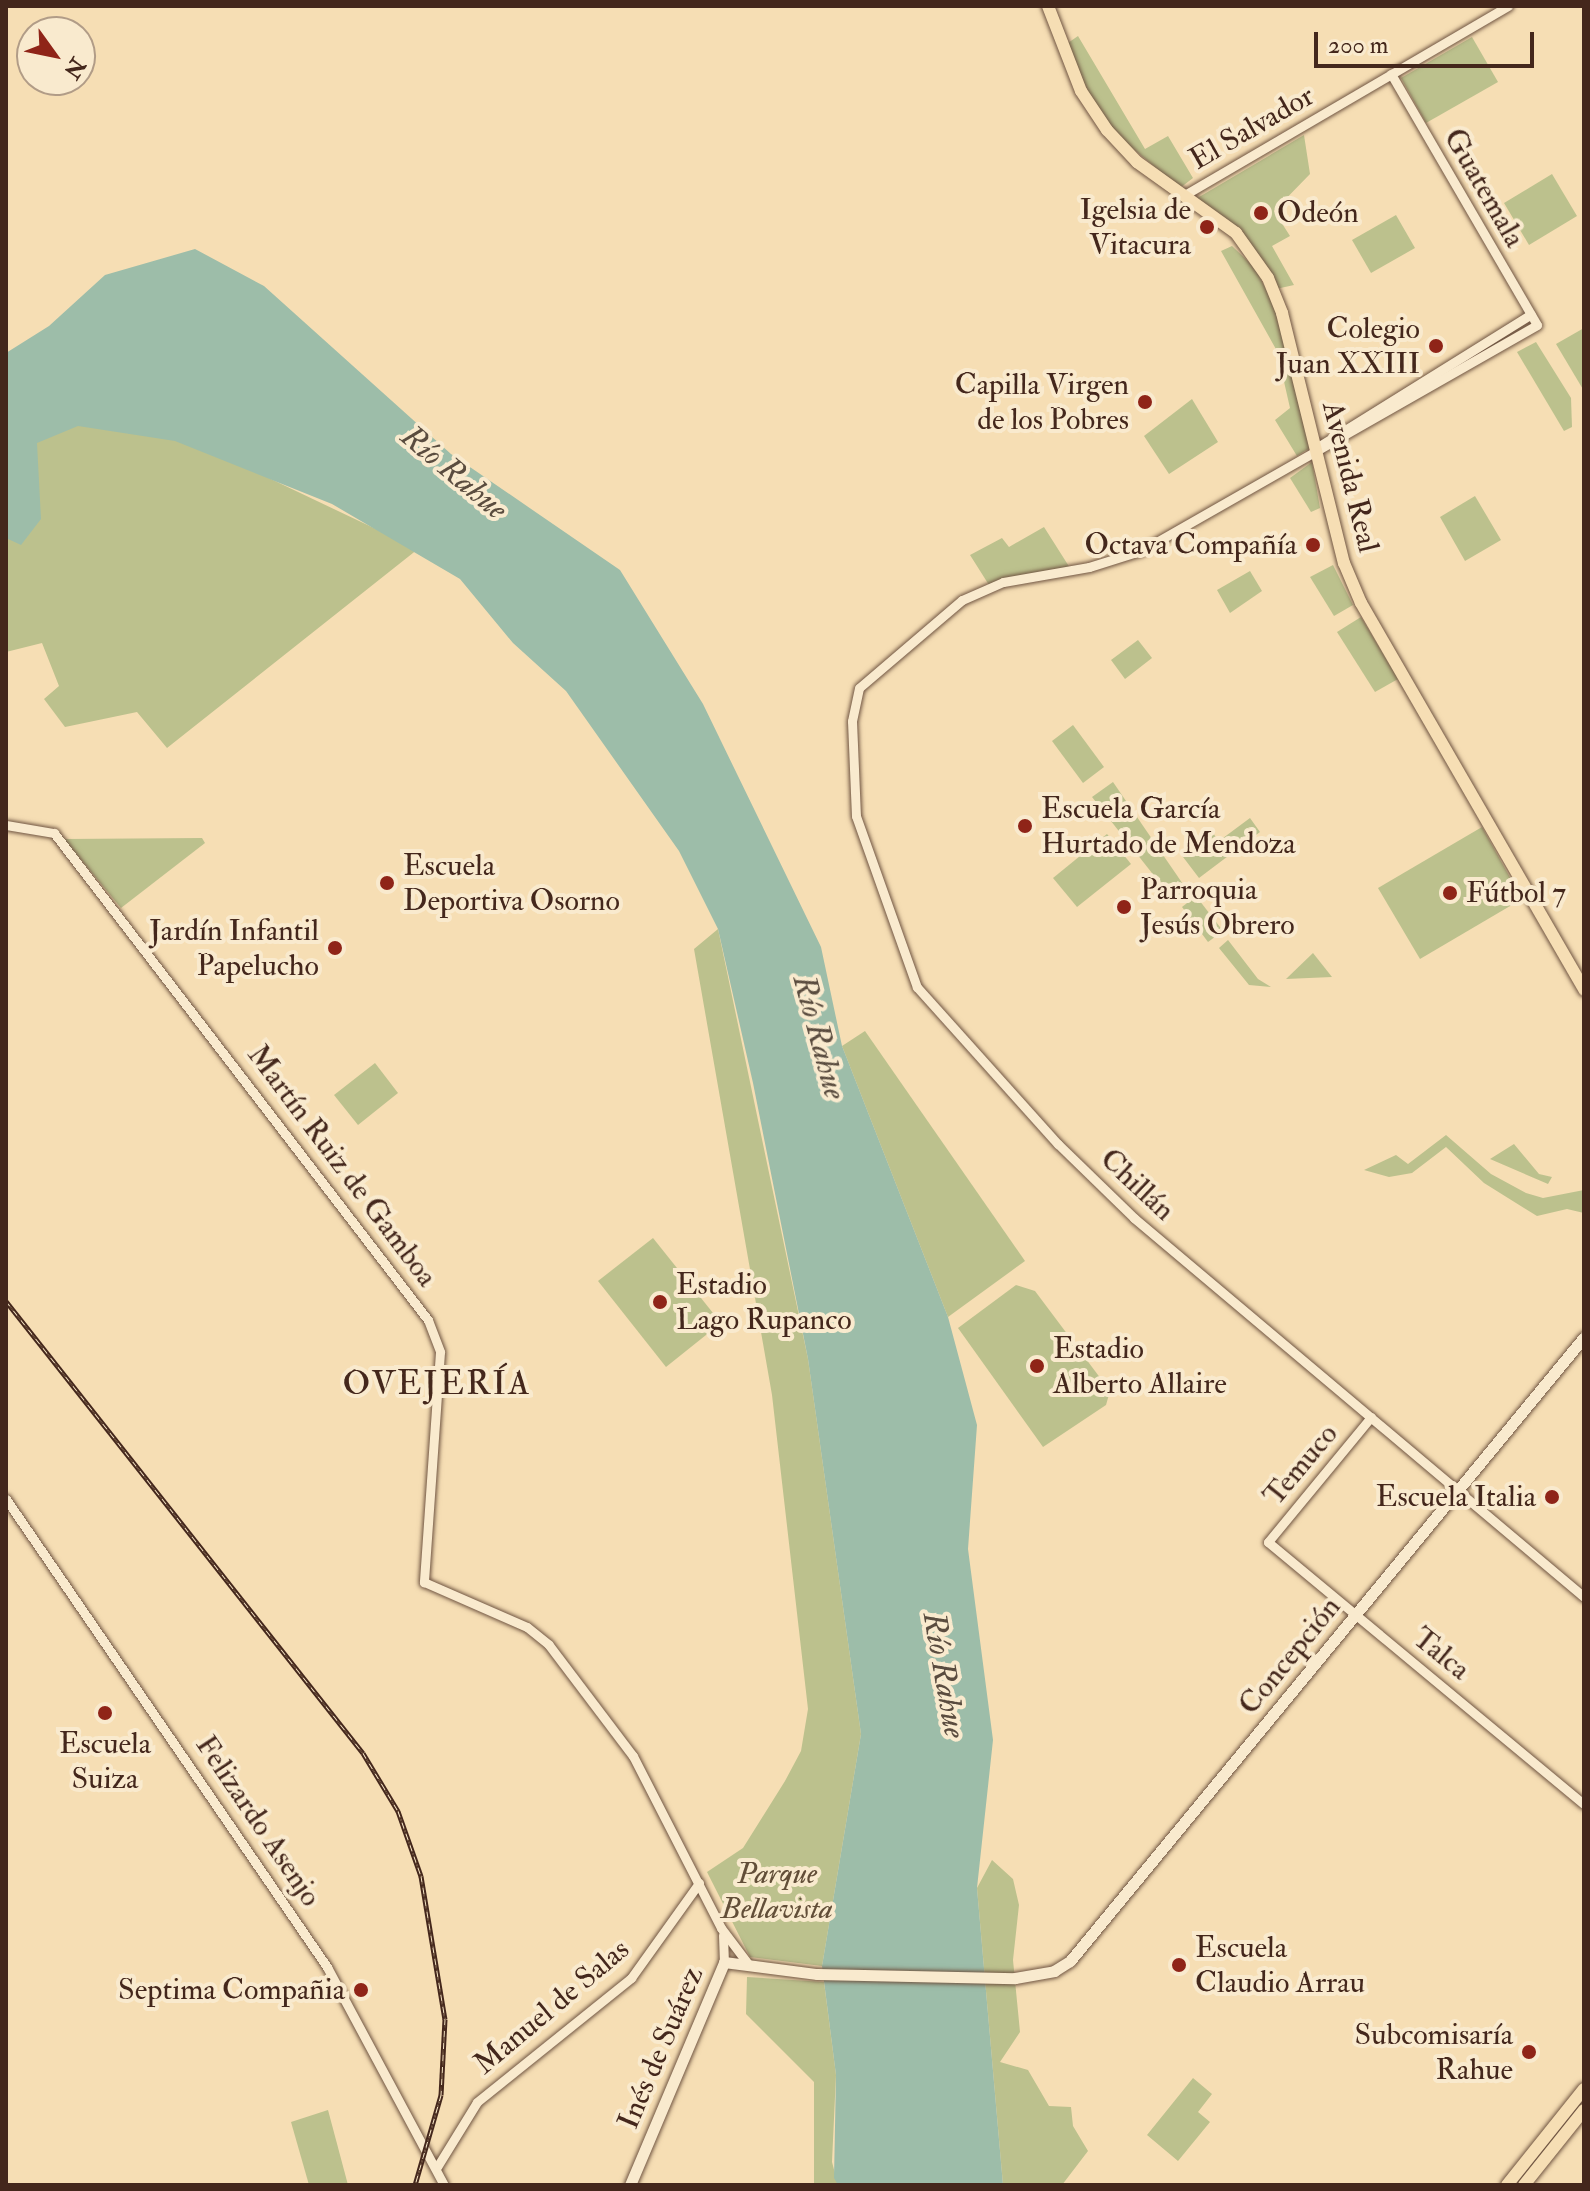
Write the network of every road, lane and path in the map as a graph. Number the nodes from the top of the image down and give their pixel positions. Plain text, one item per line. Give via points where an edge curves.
1 (1048, 6) edge
2 (1508, 6) edge
3 (1391, 74) junction
4 (1186, 194) junction
5 (1531, 314) junction
6 (1316, 448) junction
7 (6, 825) edge
8 (1579, 974) edge
9 (1584, 990) edge
10 (1584, 1337) edge
11 (1371, 1417) junction
12 (1457, 1490) junction
13 (6, 1499) edge
14 (1268, 1542) joint
15 (1584, 1597) edge
16 (1355, 1615) junction
17 (1584, 1804) edge
18 (699, 1883) junction
19 (721, 1928) junction
20 (724, 1962) junction
21 (749, 1965) junction
22 (1584, 2091) edge
23 (1584, 2110) edge
24 (437, 2167) junction
25 (444, 2185) edge
26 (630, 2185) edge
27 (1507, 2185) edge
28 (1524, 2185) edge

1 - 4 main road, Avenida Real via 1081,91 1107,130 1137,162
2 - 3 street, El Salvador
3 - 4 street, El Salvador
3 - 5 street, Guatemala
4 - 6 main road, Avenida Real via 1236,233 1268,278
5 - 6 street
5 - 6 street, Guatemala via 1537,325
6 - 8 main road, Avenida Real via 1344,563 1361,603
6 - 11 street, Chillán via 1140,551 1003,582 962,600 859,688 852,721 856,816 917,987 1048,1133 1134,1218
7 - 18 street, Martín Ruiz de Gamboa via 54,833 399,1276 433,1328 440,1352 424,1582 543,1639 627,1745
8 - 9 main road, Avenida Real
10 - 12 main road, Concepción
11 - 12 street, Chillán
11 - 14 street, Temuco
12 - 15 street, Chillán
12 - 16 main road, Concepción
13 - 24 street, Felizardo Asenjo via 305,1933
14 - 16 street, Talca
16 - 17 street, Talca
16 - 21 main road, Concepción via 1070,1961 1054,1971 1015,1978 817,1974
18 - 19 street
18 - 24 street, Manuel de Salas via 631,1978 477,2102
19 - 20 street, Inés de Suárez
19 - 21 street
20 - 21 main road, Concepción
20 - 26 main road, Inés de Suárez
22 - 27 main road
23 - 28 main road
24 - 25 street, Felizardo Asenjo

